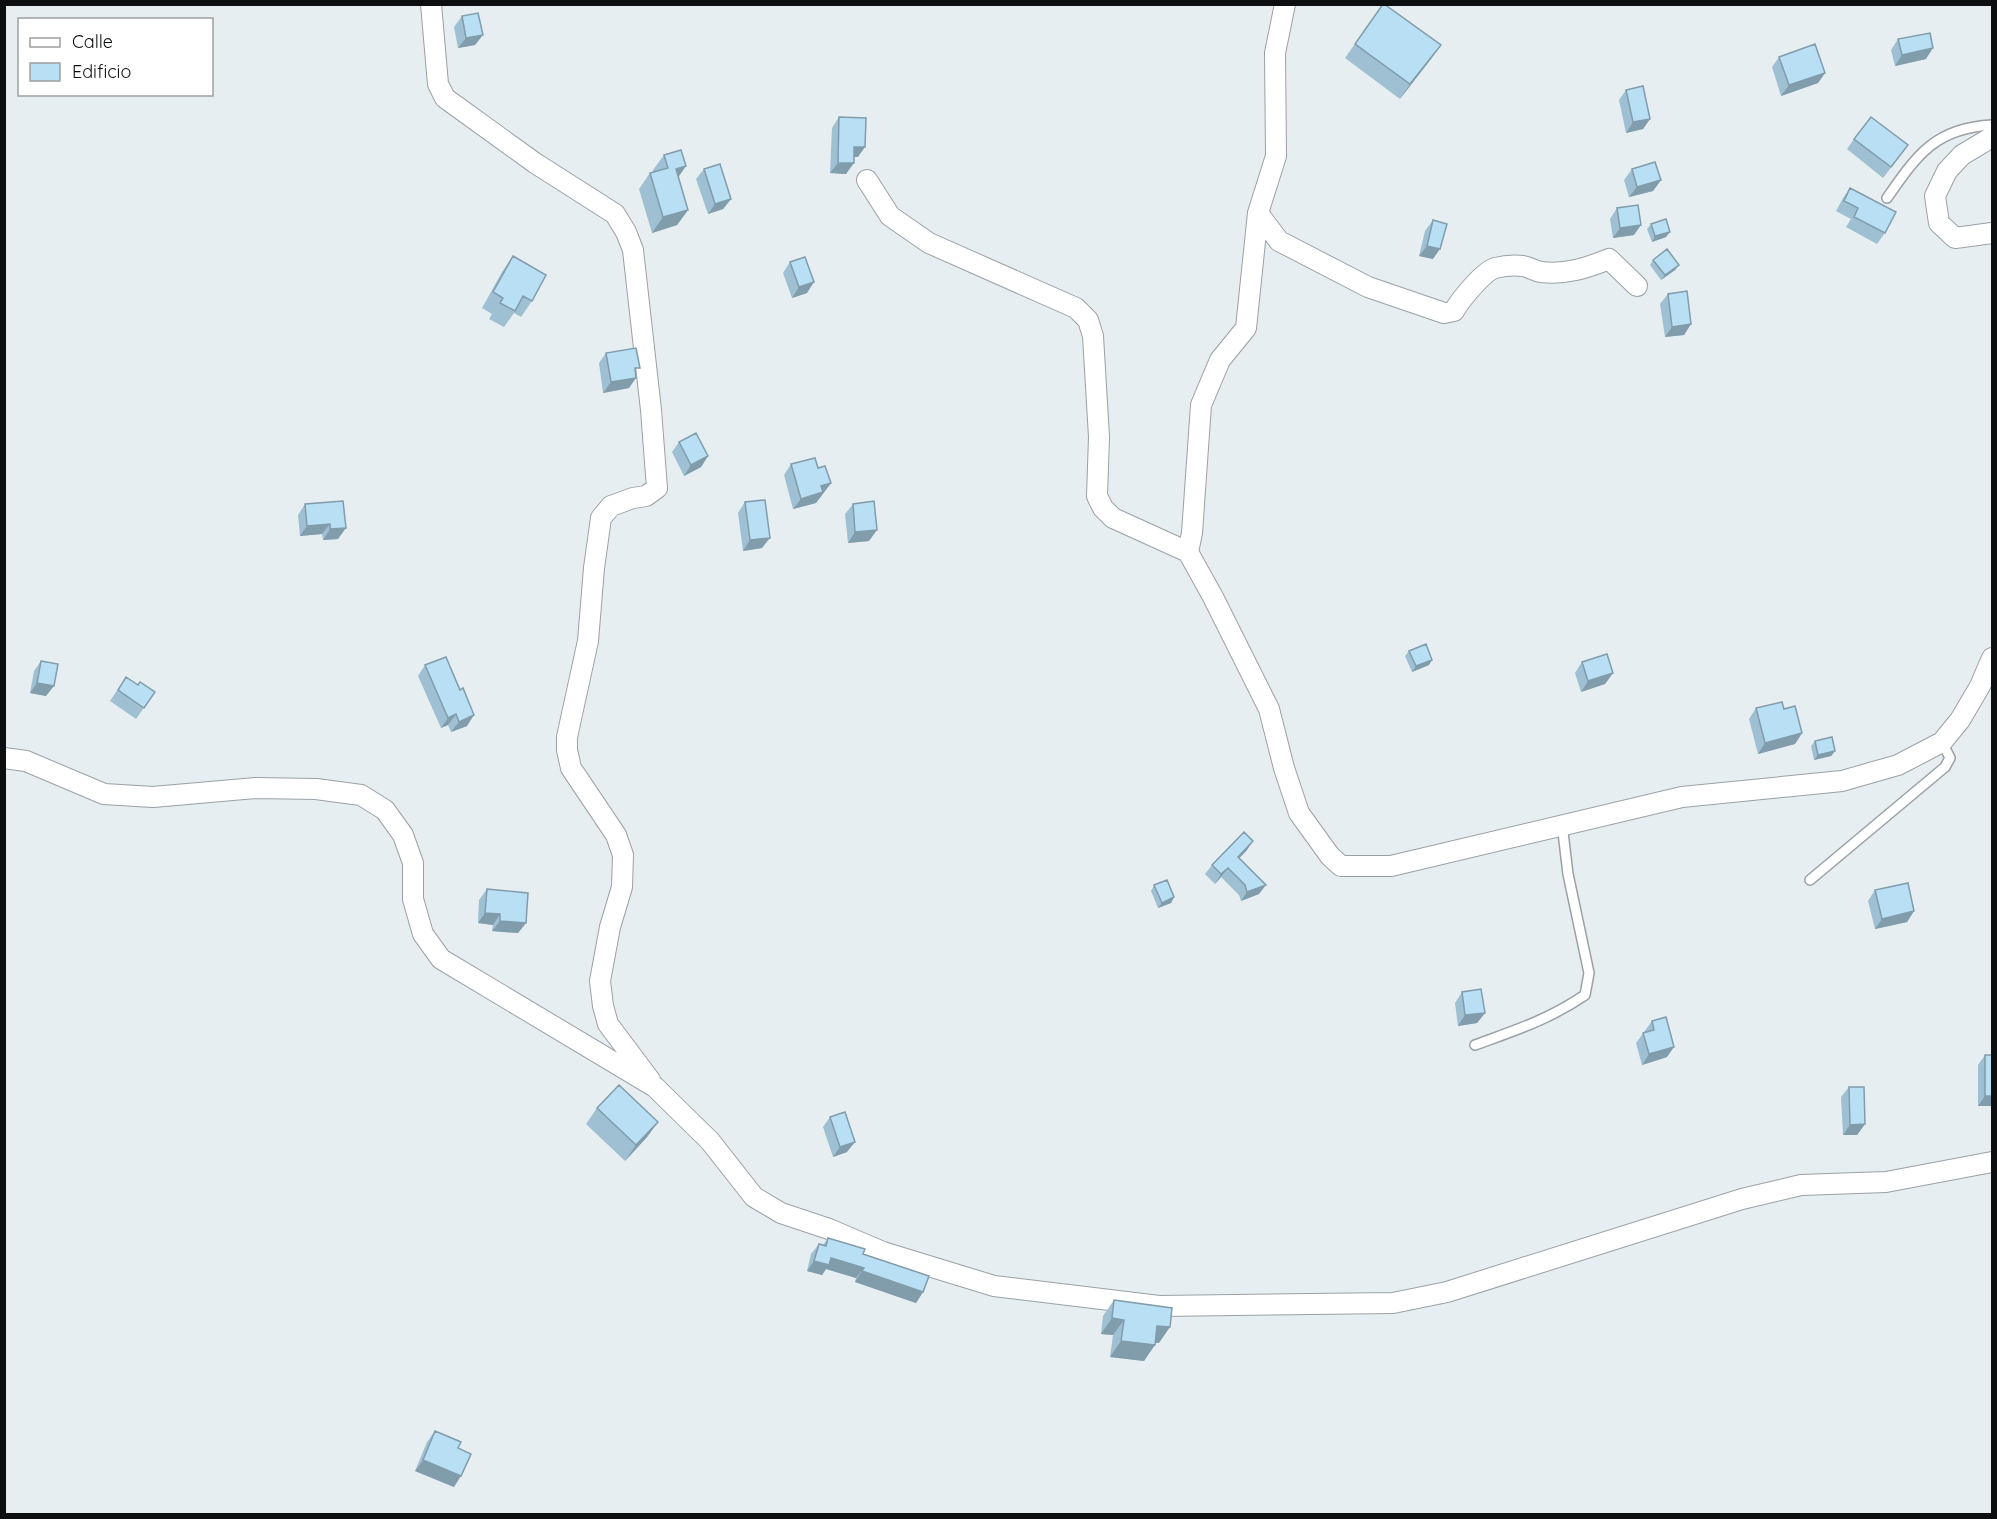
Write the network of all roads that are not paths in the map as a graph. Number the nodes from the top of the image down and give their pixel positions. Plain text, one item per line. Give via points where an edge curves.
1 (430, 4) edge
2 (1285, 4) edge
3 (1992, 124) edge
4 (1992, 137) edge
5 (867, 180) dead end
6 (1887, 198) dead end
7 (1258, 213) junction
8 (1992, 233) edge
9 (1638, 286) dead end
10 (1188, 552) junction
11 (1992, 658) edge
12 (1942, 742) junction
13 (4, 758) edge
14 (1562, 824) junction
15 (1810, 880) dead end
16 (1475, 1045) dead end
17 (655, 1087) junction
18 (1992, 1162) edge

1 - 17 street via 438,84 445,98 535,164 615,214 633,250 657,488 646,496 611,506 601,518 588,641 567,750 571,768 616,835 623,855 622,887 600,981 603,1006 608,1024
2 - 7 street via 1275,53 1276,156
3 - 6 lane via 1961,129 1918,154
4 - 8 street via 1962,155 1947,171 1935,196 1939,223 1955,238
5 - 10 street via 890,216 929,243 1077,308 1088,320 1093,336 1099,437 1097,496 1113,518
7 - 9 street via 1279,241 1368,287 1444,313 1454,311 1461,298 1494,268 1522,266 1541,272 1567,272 1609,259
7 - 10 street via 1246,328 1220,360 1201,405
10 - 14 street via 1269,709 1299,813 1341,866 1390,866
11 - 12 street via 1980,686
12 - 14 street via 1898,765 1842,781 1682,797
12 - 15 lane via 1950,758 1945,766
13 - 17 street via 26,761 104,794 153,797 256,788 361,795 385,810 403,835 413,863 413,898 423,934 441,959
14 - 16 lane via 1568,874 1589,973 1585,995 1559,1012
17 - 18 street via 710,1141 754,1197 781,1213 883,1252 994,1286 1159,1306 1393,1303 1447,1292 1742,1199 1801,1185 1886,1182

